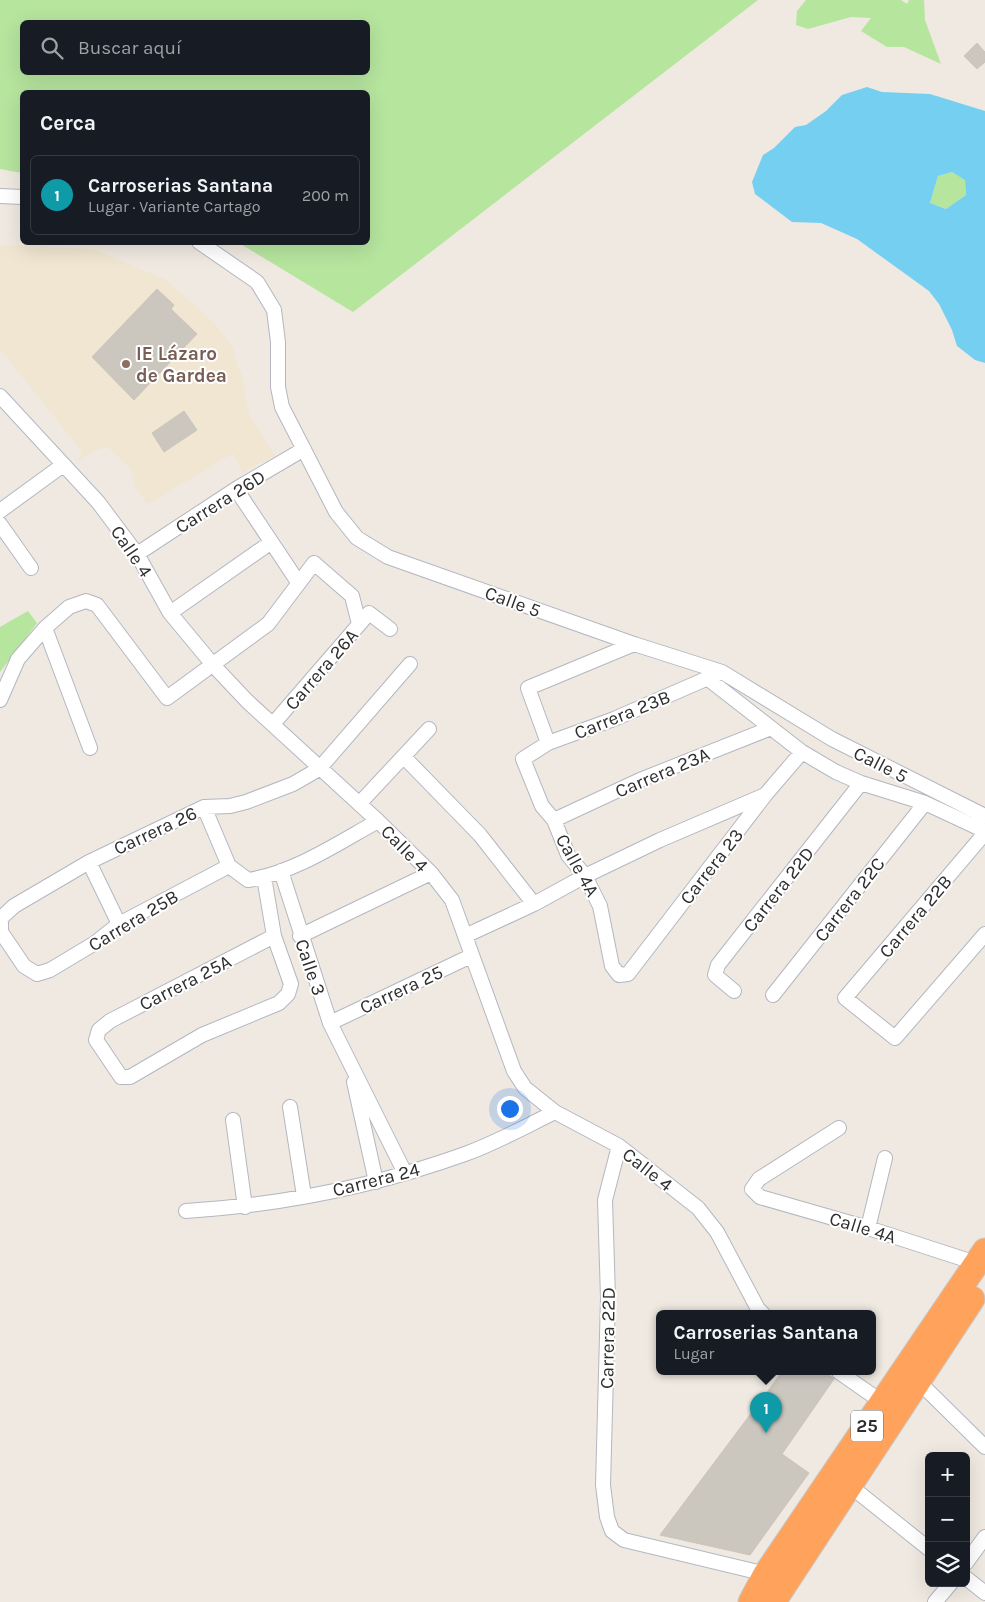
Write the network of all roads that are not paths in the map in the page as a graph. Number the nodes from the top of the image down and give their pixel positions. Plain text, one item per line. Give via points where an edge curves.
1 (0, 196) edge
2 (20, 198) edge
3 (203, 245) edge
4 (0, 396) edge
5 (304, 449) junction
6 (63, 466) junction
7 (236, 489) junction
8 (0, 511) edge
9 (0, 524) edge
10 (270, 543) junction
11 (137, 554) junction
12 (31, 568) dead end
13 (298, 582) junction
14 (170, 613) junction
15 (359, 624) junction
16 (45, 628) junction
17 (390, 629) dead end
18 (634, 644) junction
19 (410, 664) dead end
20 (214, 666) junction
21 (722, 672) junction
22 (707, 678) junction
23 (0, 700) edge
24 (273, 724) junction
25 (771, 728) junction
26 (429, 729) dead end
27 (548, 743) junction
28 (90, 748) dead end
29 (802, 752) junction
30 (404, 757) junction
31 (523, 759) joint
32 (319, 768) junction
33 (861, 783) junction
34 (766, 794) junction
35 (925, 803) junction
36 (359, 804) junction
37 (204, 807) junction
38 (985, 816) edge
39 (378, 820) junction
40 (554, 820) junction
41 (985, 832) edge
42 (89, 862) junction
43 (229, 866) junction
44 (281, 871) junction
45 (430, 873) junction
46 (585, 876) junction
47 (264, 877) junction
48 (534, 904) junction
49 (119, 924) junction
50 (985, 934) edge
51 (274, 936) junction
52 (300, 936) junction
53 (465, 936) junction
54 (471, 956) junction
55 (36, 974) joint
56 (619, 975) joint
57 (734, 992) dead end
58 (773, 995) dead end
59 (330, 1023) junction
60 (349, 1059) junction
61 (290, 1107) dead end
62 (556, 1112) junction
63 (233, 1120) dead end
64 (839, 1128) dead end
65 (619, 1146) junction
66 (885, 1158) dead end
67 (405, 1173) junction
68 (376, 1182) junction
69 (304, 1196) junction
70 (245, 1207) junction
71 (186, 1211) dead end
72 (868, 1228) junction
73 (982, 1265) edge
74 (759, 1310) edge
75 (843, 1375) edge
76 (919, 1382) junction
77 (882, 1402) junction
78 (985, 1447) edge
79 (849, 1485) junction
80 (985, 1537) edge
81 (925, 1546) edge
82 (970, 1558) edge
83 (766, 1574) junction
84 (970, 1581) edge
85 (948, 1587) edge
86 (985, 1593) edge
87 (751, 1602) edge
88 (774, 1602) edge
89 (935, 1602) edge

1 - 2 street
3 - 5 street, Calle 5 via 257,282 274,310 282,407
4 - 6 street, Calle 4
5 - 7 street, Carrera 26D
5 - 18 street, Calle 5 via 336,512 358,538 388,557
6 - 8 street
6 - 11 street, Calle 4 via 98,502
7 - 10 street
7 - 11 street, Carrera 26D
9 - 12 street
10 - 13 street
10 - 14 street
11 - 14 street, Calle 4
13 - 15 street via 314,563 352,596
13 - 20 street via 268,624
14 - 20 street, Calle 4
15 - 17 street, Carrera 26A via 369,613
15 - 24 street, Carrera 26A
16 - 20 street via 69,607 86,602 97,605 167,698
16 - 23 street via 18,659
16 - 28 street
18 - 21 street, Calle 5
18 - 27 street via 528,688
19 - 32 street, Carrera 26
20 - 24 street, Calle 4
21 - 22 street, Carrera 23B
21 - 38 street, Calle 5 via 832,739
22 - 25 street
22 - 27 street, Carrera 23B via 614,719
24 - 32 street, Calle 4
25 - 29 street
25 - 40 street, Carrera 23A via 640,780
26 - 30 street
27 - 31 street, Carrera 23B
29 - 33 street
29 - 34 street, Carrera 23
30 - 36 street
30 - 48 street via 480,835
31 - 40 street, Calle 4A via 542,806
32 - 36 street, Calle 4
32 - 37 street, Carrera 26 via 293,784 246,802
33 - 35 street
33 - 57 street, Carrera 22D via 718,965 715,976
34 - 46 street
34 - 56 street, Carrera 23 via 628,974
35 - 41 street
35 - 58 street, Carrera 22C
36 - 39 street, Calle 4
37 - 42 street, Carrera 26
37 - 43 street
39 - 44 street
39 - 45 street, Calle 4
40 - 46 street, Calle 4A via 568,855
41 - 50 street, Carrera 22B via 845,998 895,1038
42 - 49 street
42 - 55 street, Carrera 26 via 14,906 1,918 1,932 24,966
43 - 47 street via 248,880
43 - 49 street, Carrera 25B
44 - 47 street
44 - 52 street, Calle 3
45 - 52 street
45 - 53 street, Calle 4 via 452,900
46 - 48 street
46 - 56 street, Calle 4A via 600,906 612,966
47 - 51 street
48 - 53 street
49 - 55 street, Carrera 25B via 50,970
51 - 51 street, Carrera 25A via 291,984 288,994 279,1003 202,1035 130,1077 121,1077 96,1040 99,1030 110,1021
52 - 59 street, Calle 3
53 - 54 street, Calle 4
54 - 59 street, Carrera 25
54 - 62 street, Calle 4 via 514,1071 525,1088
59 - 60 street, Calle 3
60 - 67 street, Calle 3
60 - 68 street, Calle 3
61 - 69 street
62 - 65 street, Calle 4
62 - 67 street, Carrera 24 via 467,1154
63 - 70 street
64 - 72 street, Calle 4A via 759,1179 752,1189 760,1197
65 - 74 street, Calle 4 via 708,1219
65 - 83 street, Carrera 22D via 605,1200 608,1298 604,1485 612,1531 624,1540
66 - 72 street
67 - 68 street, Carrera 24
68 - 69 street, Carrera 24
69 - 70 street, Carrera 24
70 - 71 street, Carrera 24
72 - 73 street, Calle 4A
73 - 76 highway, 25
73 - 77 highway, 25
75 - 77 street
76 - 78 street
76 - 79 highway, 25
77 - 83 highway, 25
79 - 81 street
79 - 88 highway, 25
80 - 82 street
83 - 87 highway, 25
84 - 86 street
85 - 89 street

